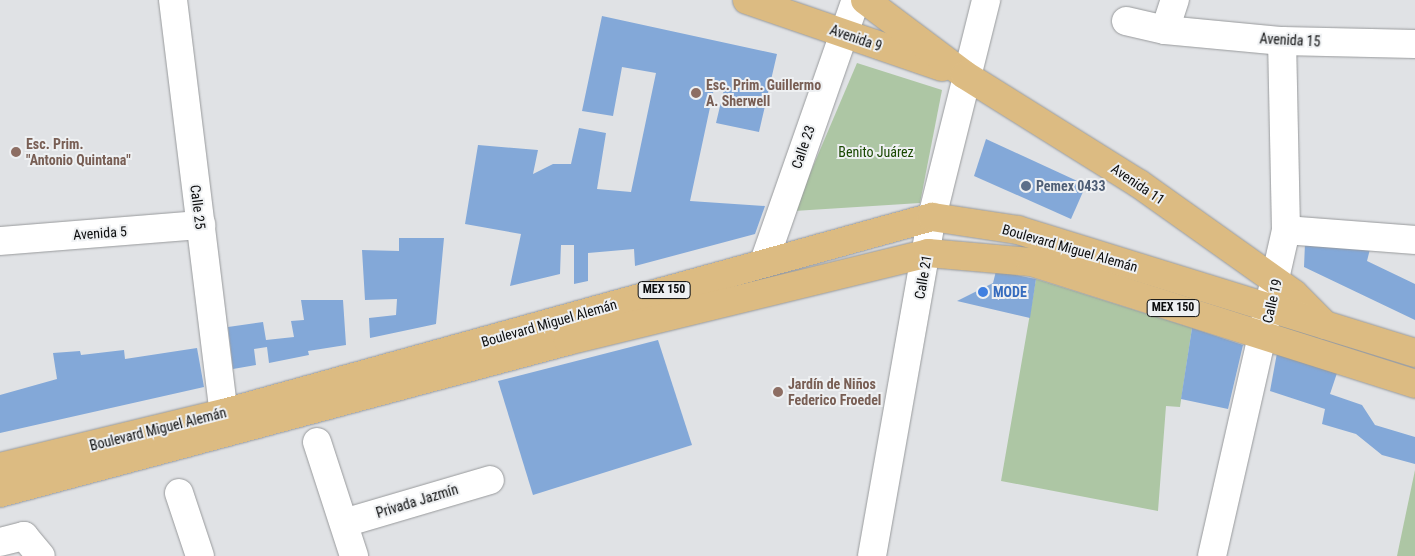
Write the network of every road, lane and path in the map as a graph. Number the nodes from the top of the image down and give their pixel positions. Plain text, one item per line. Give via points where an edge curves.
1 (173, 0) edge
2 (747, 0) edge
3 (856, 0) edge
4 (865, 0) edge
5 (986, 0) edge
6 (1175, 0) edge
7 (1126, 21) dead end
8 (1165, 30) junction
9 (841, 33) junction
10 (1282, 41) junction
11 (1415, 44) edge
12 (964, 75) junction
13 (932, 217) junction
14 (201, 225) junction
15 (1286, 230) junction
16 (1415, 240) edge
17 (0, 241) edge
18 (928, 253) junction
19 (764, 262) junction
20 (1277, 282) junction
21 (1270, 310) junction
22 (1326, 326) junction
23 (566, 330) junction
24 (1263, 338) junction
25 (1415, 353) edge
26 (1412, 376) edge
27 (224, 413) junction
28 (317, 442) dead end
29 (0, 467) edge
30 (490, 480) dead end
31 (0, 493) edge
32 (179, 493) dead end
33 (344, 523) junction
34 (0, 542) edge
35 (41, 556) edge
36 (200, 556) edge
37 (354, 556) edge
38 (872, 556) edge
39 (1212, 556) edge

1 - 14 street, Calle 25
2 - 9 main road, Avenida 9
3 - 9 street, Calle 23
4 - 12 main road, Avenida 11
5 - 12 street, Calle 21
6 - 8 street
7 - 8 street, Avenida 15
8 - 10 street, Avenida 15
9 - 12 main road, Avenida 9
9 - 19 street, Calle 23
10 - 11 street, Avenida 15
10 - 15 street, Calle 19
12 - 13 street, Calle 21
12 - 20 main road, Avenida 11 via 1138,183
13 - 18 street, Calle 21
13 - 19 main road, Boulevard Miguel Alemán / MEX 150
13 - 21 main road, Boulevard Miguel Alemán / MEX 150 via 1018,230
14 - 17 street, Avenida 5
14 - 27 street, Calle 25
15 - 16 street
15 - 20 street, Calle 19
18 - 23 main road, Boulevard Miguel Alemán / MEX 150
18 - 24 main road, MEX 150 via 1031,262
18 - 38 street, Calle 21
19 - 23 main road, Boulevard Miguel Alemán / MEX 150
20 - 21 street, Calle 19
20 - 22 main road, Avenida 11
21 - 22 main road, Boulevard Miguel Alemán / MEX 150
21 - 24 street, Calle 19
22 - 25 main road, Avenida 11 / MEX 150
23 - 27 main road, Boulevard Miguel Alemán / MEX 150
23 - 31 main road, Boulevard Miguel Alemán / MEX 150
24 - 26 main road, MEX 150
24 - 39 street, Calle 19
27 - 29 main road, Boulevard Miguel Alemán / MEX 150
28 - 33 street
30 - 33 street, Privada Jazmín
32 - 36 street
33 - 37 street
34 - 35 street via 24,536

